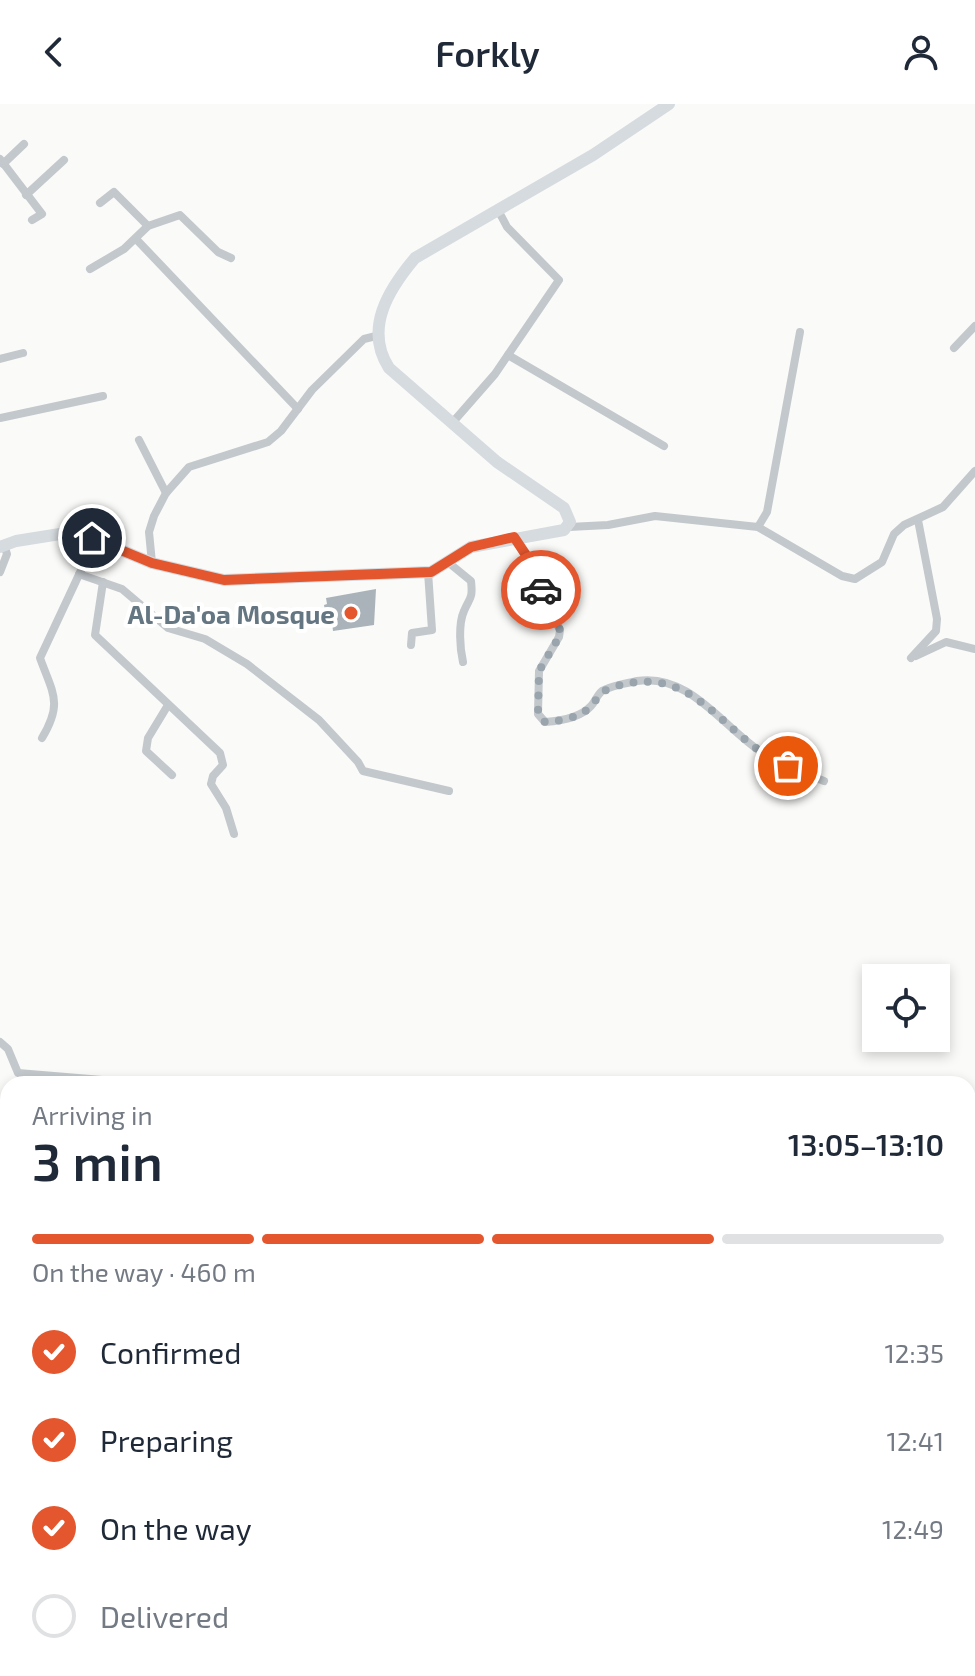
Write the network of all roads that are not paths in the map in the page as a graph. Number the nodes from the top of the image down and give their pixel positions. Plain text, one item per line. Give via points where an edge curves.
1 (669, 104) edge
2 (24, 144) dead end
3 (64, 160) dead end
4 (2, 161) edge
5 (26, 195) junction
6 (100, 203) dead end
7 (498, 210) junction
8 (32, 220) dead end
9 (148, 226) junction
10 (136, 239) junction
11 (231, 258) dead end
12 (90, 269) dead end
13 (975, 326) edge
14 (800, 332) dead end
15 (376, 336) junction
16 (954, 348) dead end
17 (23, 353) dead end
18 (508, 355) junction
19 (0, 359) edge
20 (103, 396) dead end
21 (298, 409) junction
22 (0, 418) edge
23 (453, 422) junction
24 (139, 440) dead end
25 (664, 446) dead end
26 (975, 471) edge
27 (166, 493) junction
28 (918, 520) junction
29 (569, 527) junction
30 (758, 527) junction
31 (514, 537) junction
32 (92, 538) junction
33 (2, 546) edge
34 (152, 563) junction
35 (449, 563) junction
36 (0, 572) edge
37 (428, 572) junction
38 (79, 574) junction
39 (103, 582) junction
40 (411, 645) dead end
41 (975, 649) edge
42 (463, 662) dead end
43 (168, 705) junction
44 (42, 738) dead end
45 (172, 775) dead end
46 (824, 781) dead end
47 (449, 791) dead end
48 (234, 834) dead end
49 (0, 1042) edge
50 (54, 1076) edge

1 - 7 street
2 - 4 street
3 - 5 street
4 - 5 street
5 - 8 street via 42,214
6 - 9 street via 114,192
7 - 15 street via 415,258 389,297
7 - 18 street via 507,227 559,280
9 - 10 street
9 - 11 street via 180,215
10 - 12 street
10 - 21 street
13 - 16 street
14 - 30 street via 767,512
15 - 21 street via 364,339
15 - 23 street via 389,368
17 - 19 street
18 - 23 street
18 - 25 street
20 - 22 street
21 - 27 street via 268,442 189,467
23 - 29 street via 497,462 564,508
24 - 27 street
26 - 28 street via 943,507
27 - 34 street via 149,532
28 - 30 street via 894,534 882,562 855,579
28 - 41 street via 937,619 936,631 911,658 946,642
29 - 30 street via 655,516
29 - 31 street
31 - 35 street via 471,547
31 - 46 street via 534,567 560,630 539,671 538,714 545,722 580,715 600,692 613,687 640,680 665,682 688,692 757,749
32 - 33 street via 60,534
32 - 34 street
32 - 38 street
33 - 36 street via 7,554
34 - 37 street via 224,580
35 - 37 street
35 - 42 street via 471,581 472,601 463,613 459,643
37 - 40 street via 432,630 412,633
38 - 39 street
38 - 44 street via 40,658 55,699 55,716
39 - 43 street via 95,635
39 - 47 street via 122,589 168,628 205,639 247,664 319,720 363,771
43 - 45 street via 146,751
43 - 48 street via 223,759 211,784
49 - 50 street via 18,1073

